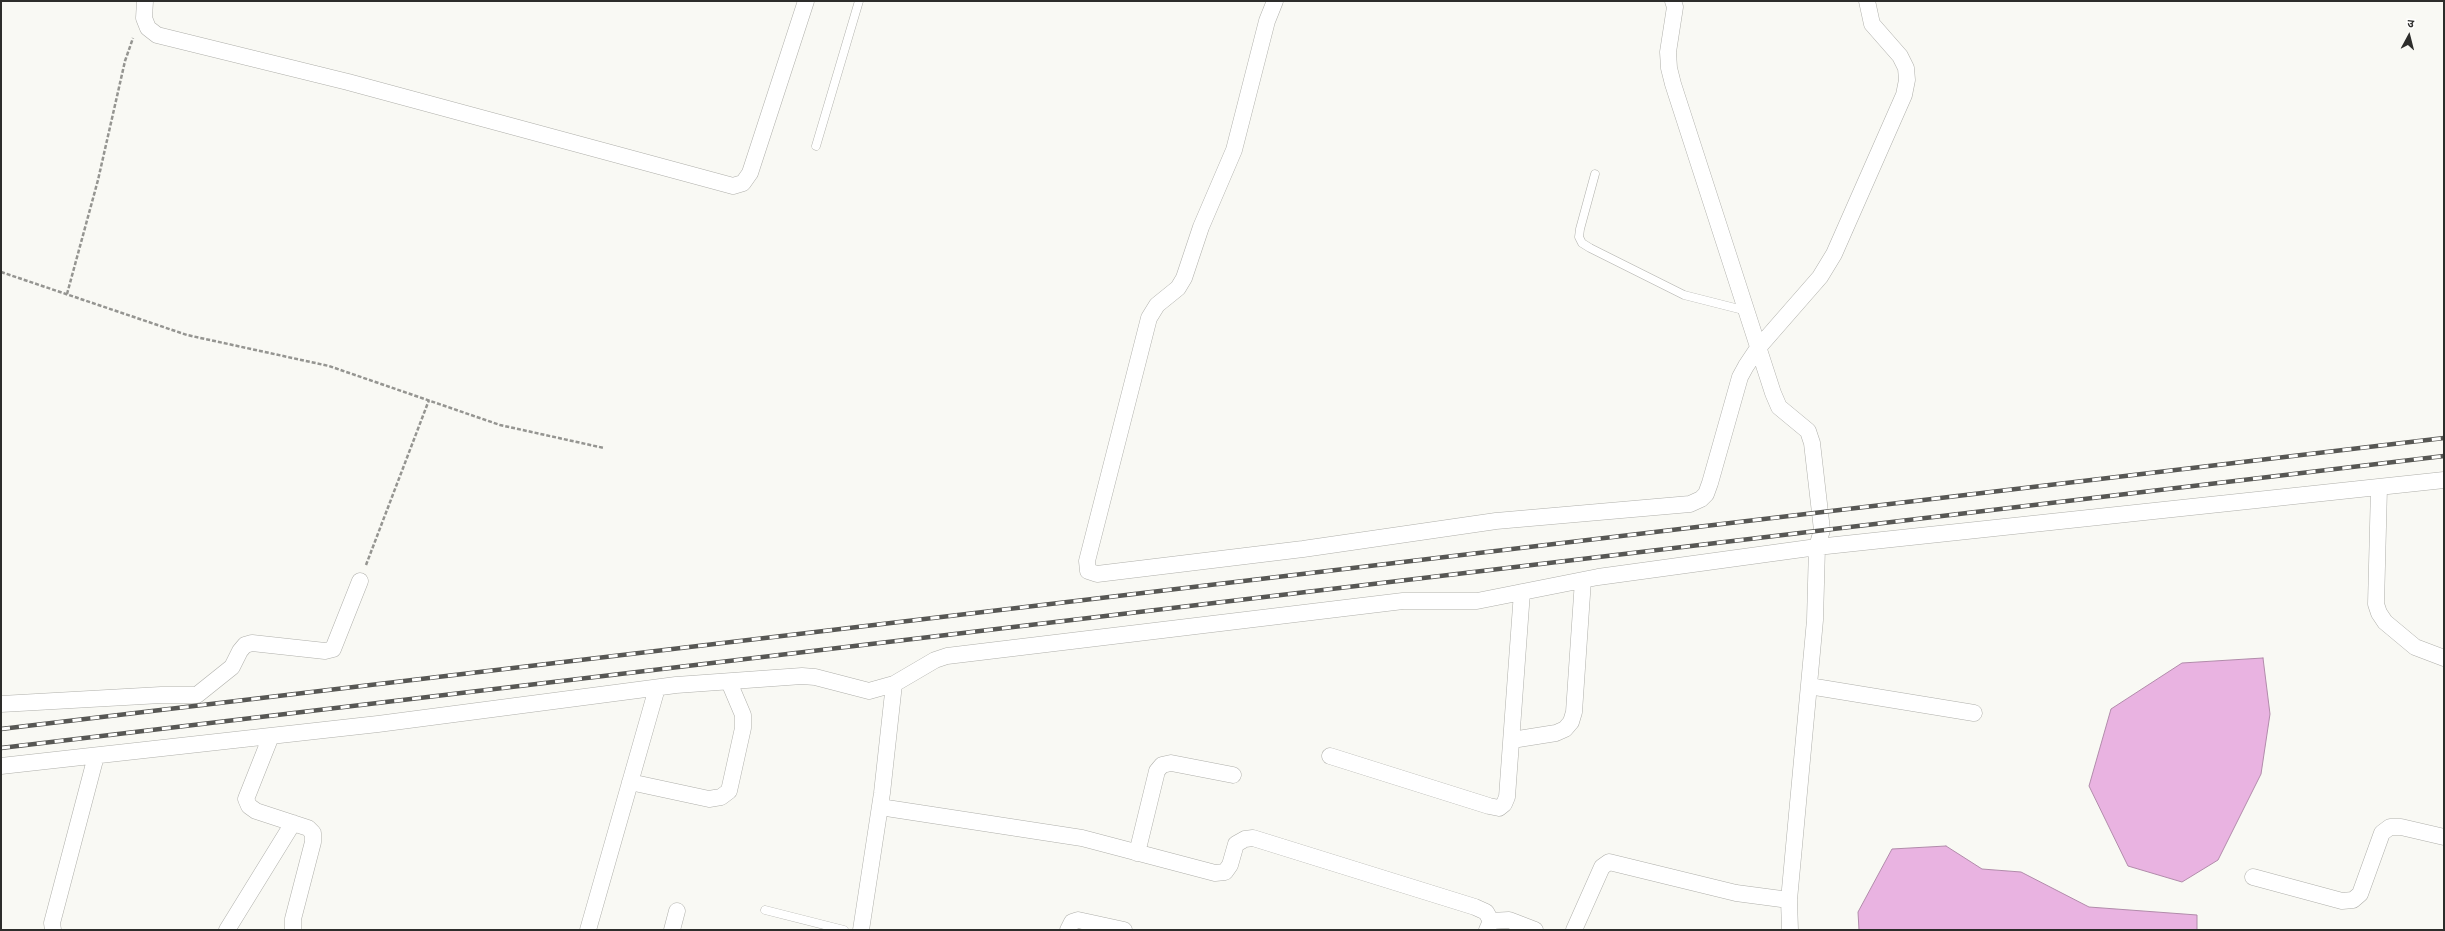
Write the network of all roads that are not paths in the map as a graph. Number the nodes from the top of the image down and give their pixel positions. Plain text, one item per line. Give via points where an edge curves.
1 (145, 1) edge
2 (806, 1) edge
3 (859, 1) edge
4 (1275, 1) edge
5 (1673, 1) edge
6 (1867, 1) edge
7 (816, 146) dead end
8 (1595, 174) dead end
9 (1747, 311) junction
10 (1758, 348) junction
11 (2444, 480) edge
12 (2379, 488) junction
13 (1817, 547) junction
14 (1583, 580) junction
15 (360, 581) road end
16 (1522, 592) junction
17 (2444, 658) edge
18 (729, 682) junction
19 (894, 684) junction
20 (1809, 686) junction
21 (657, 688) junction
22 (1, 704) edge
23 (1974, 713) dead end
24 (271, 736) junction
25 (1512, 740) junction
26 (96, 756) junction
27 (1330, 756) dead end
28 (1, 766) edge
29 (1233, 775) dead end
30 (630, 782) junction
31 (880, 807) junction
32 (293, 823) junction
33 (2444, 837) edge
34 (1137, 853) junction
35 (2253, 877) dead end
36 (1789, 900) junction
37 (765, 910) dead end
38 (677, 911) dead end
39 (1489, 925) edge
40 (53, 930) edge
41 (227, 930) edge
42 (293, 930) edge
43 (588, 930) edge
44 (672, 930) edge
45 (844, 930) edge
46 (860, 930) edge
47 (1068, 930) edge
48 (1124, 930) edge
49 (1535, 930) edge
50 (1574, 930) edge
51 (1790, 930) edge

1 - 2 street via 144,18 148,28 157,35 348,82 733,186 743,183 750,173
3 - 7 lane
4 - 10 street via 1234,150 1201,227 1184,278 1178,288 1157,305 1149,318 1087,561 1088,571 1097,574 1303,549 1496,521 1690,504 1706,494 1740,377
5 - 9 street via 1675,7 1668,68
6 - 10 street via 1872,24 1900,56 1906,68 1904,95 1834,254 1820,277
8 - 9 lane via 1580,229 1579,237 1582,243 1684,294
9 - 10 street
10 - 13 street via 1779,407 1808,431 1812,443 1822,530
11 - 12 street
12 - 13 street
12 - 17 street via 2376,604 2379,613 2385,622 2415,647
13 - 14 street
13 - 20 street via 1815,620
14 - 16 street
14 - 25 street via 1571,722 1565,729 1556,733
15 - 22 street via 333,649 325,651 252,642 240,651 232,667 197,695
16 - 19 street via 1477,601 1403,600 947,656 934,660
16 - 25 street
18 - 19 street via 815,677 868,692
18 - 21 street
18 - 30 street via 742,715 743,728 729,791 721,797 709,799
19 - 31 street
20 - 23 street
20 - 36 street
21 - 24 street
21 - 30 street
24 - 26 street
24 - 32 street via 246,799 248,806 256,811
25 - 27 street via 1507,797 1499,808
26 - 28 street
26 - 40 street via 52,923
29 - 34 street via 1170,763 1162,765 1157,771
30 - 43 street
31 - 34 street via 1082,838
31 - 46 street
32 - 41 street
32 - 42 street via 308,828 313,833 313,842 293,919
33 - 35 street via 2401,827 2390,827 2382,833 2360,894 2353,900 2342,901
34 - 39 street via 1215,873 1225,872 1230,865 1236,844 1244,839 1253,838 1475,907 1486,912
36 - 50 street via 1736,893 1609,862 1602,867
36 - 51 street
37 - 45 lane
38 - 44 street
39 - 49 street via 1509,920
47 - 48 street via 1072,922 1078,920

